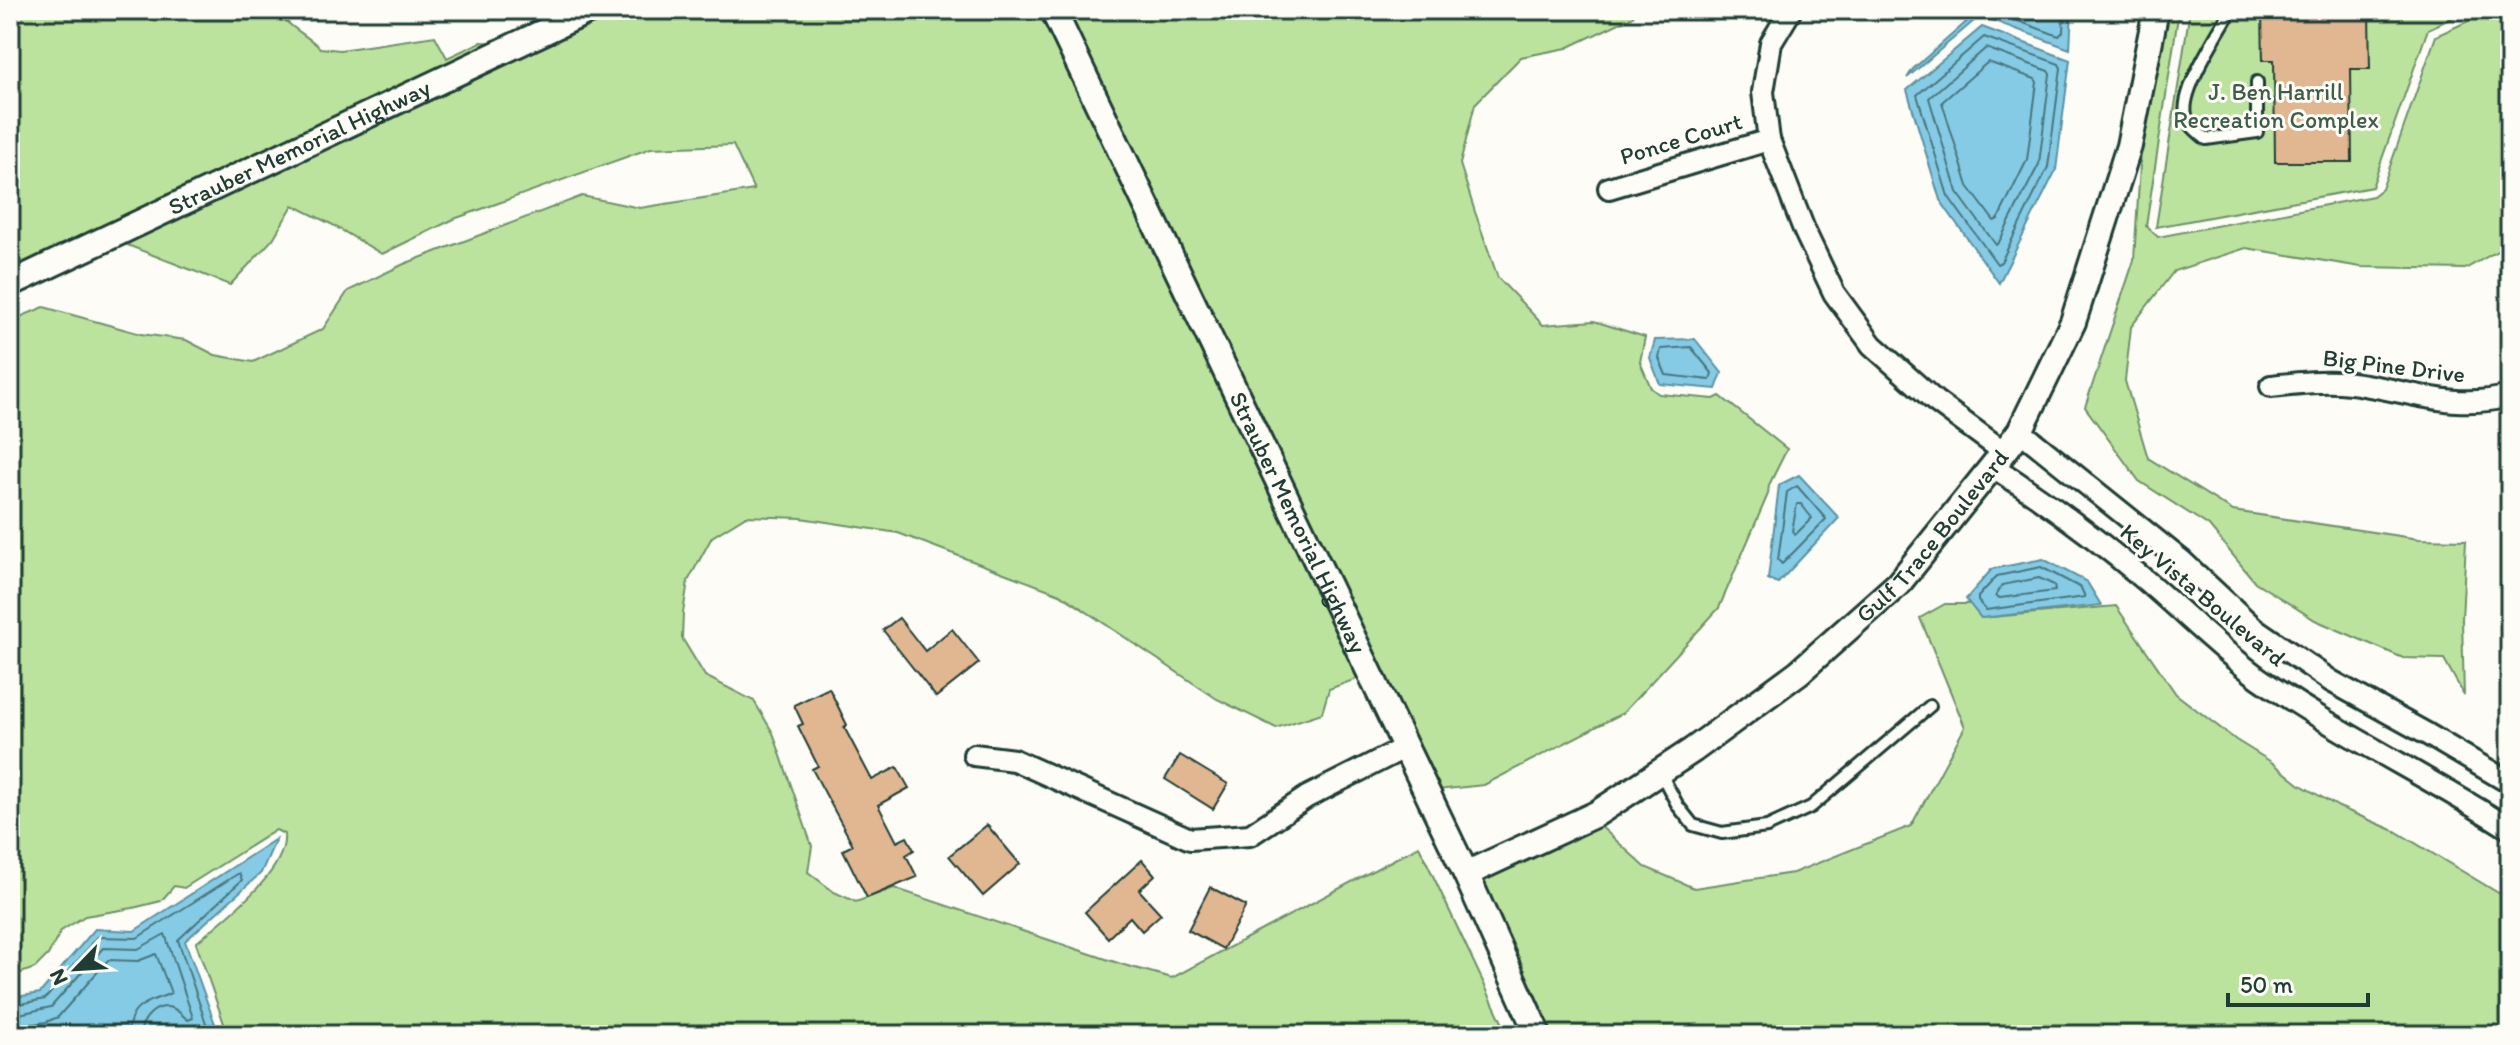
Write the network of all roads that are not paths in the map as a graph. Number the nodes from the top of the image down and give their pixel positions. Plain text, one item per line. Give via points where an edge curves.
1 (590, 10) edge
2 (1053, 10) edge
3 (1791, 10) edge
4 (2156, 10) edge
5 (2231, 10) edge
6 (2257, 82) dead end
7 (1769, 140) junction
8 (1609, 188) dead end
9 (10, 284) edge
10 (2271, 386) dead end
11 (2510, 396) edge
12 (2020, 431) junction
13 (1998, 459) junction
14 (1930, 706) dead end
15 (1404, 748) junction
16 (974, 755) dead end
17 (1660, 772) junction
18 (2510, 783) edge
19 (2510, 829) edge
20 (1466, 874) junction
21 (1538, 1035) edge

1 - 9 street, Strauber Memorial Highway
2 - 15 street, Strauber Memorial Highway
3 - 7 street, Key Vista Boulevard via 1771,43 1763,92
4 - 12 street, Gulf Trace Boulevard via 2129,146 2073,322
5 - 6 lane via 2186,95 2192,127 2206,139 2257,132
7 - 8 street, Ponce Court
7 - 13 street, Key Vista Boulevard via 1834,293 1872,345
10 - 11 street, Big Pine Drive via 2324,381 2464,402
12 - 13 street, Gulf Trace Boulevard
12 - 18 street, Key Vista Boulevard via 2182,561 2254,628 2331,681
13 - 17 street, Gulf Trace Boulevard via 1898,584 1799,672
13 - 19 street, Key Vista Boulevard via 2258,677
14 - 17 lane via 1811,807 1767,827 1722,833 1693,825
15 - 16 street via 1307,797 1250,835 1190,839 1014,760
15 - 20 street, Strauber Memorial Highway
17 - 20 street, Gulf Trace Boulevard via 1596,814
20 - 21 street, Strauber Memorial Highway

